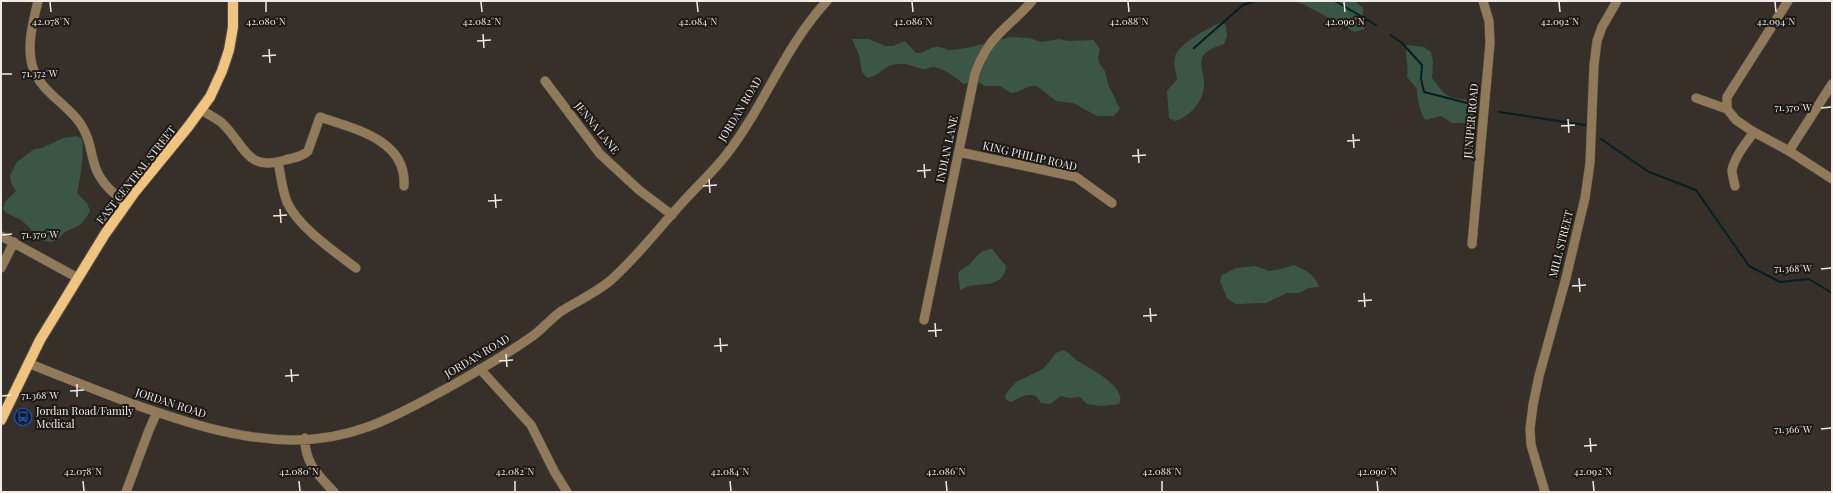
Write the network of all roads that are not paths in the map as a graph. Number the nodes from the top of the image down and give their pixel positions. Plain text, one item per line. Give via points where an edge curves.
1 (38, 1) edge
2 (233, 1) edge
3 (827, 1) edge
4 (1032, 1) edge
5 (1483, 1) edge
6 (1617, 1) edge
7 (1788, 1) edge
8 (545, 81) dead end
9 (1832, 84) edge
10 (1696, 98) dead end
11 (1727, 109) junction
12 (201, 110) junction
13 (1754, 132) junction
14 (1789, 151) junction
15 (959, 152) junction
16 (278, 162) junction
17 (1832, 179) edge
18 (404, 186) dead end
19 (1735, 186) dead end
20 (1112, 202) dead end
21 (126, 203) junction
22 (672, 215) junction
23 (1, 236) edge
24 (14, 242) junction
25 (1472, 244) dead end
26 (1, 268) edge
27 (356, 268) dead end
28 (78, 278) junction
29 (924, 320) dead end
30 (28, 363) junction
31 (480, 369) junction
32 (157, 412) junction
33 (1, 420) edge
34 (305, 438) junction
35 (126, 492) edge
36 (334, 492) edge
37 (567, 492) edge
38 (1546, 492) edge

1 - 21 street via 31,38 32,67 49,93 79,122 90,143 96,169 103,182
2 - 12 main road, EAST CENTRAL STREET via 233,27 229,50 216,84
3 - 22 street, JORDAN ROAD via 805,27 774,75 739,138
4 - 15 street, INDIAN LANE via 996,37 980,60
5 - 25 street, JUNIPER ROAD via 1489,21 1490,43
6 - 38 street, MILL STREET via 1597,41 1590,163 1585,198 1533,405 1531,445
7 - 11 street via 1727,97
8 - 22 street, JENNA LANE via 600,154 639,190
9 - 14 street
10 - 11 street
11 - 13 street via 1736,120
12 - 16 street via 221,122 252,159 265,164
12 - 21 main road, EAST CENTRAL STREET
13 - 14 street
13 - 19 street via 1734,165 1732,172
14 - 17 street
15 - 20 street, KING PHILIP ROAD via 1076,177
15 - 29 street, INDIAN LANE
16 - 18 street via 304,155 308,151 320,117 366,134 395,152 405,175
16 - 27 street via 287,203 294,213 314,236
21 - 28 main road, EAST CENTRAL STREET
22 - 31 street, JORDAN ROAD via 639,253 606,284 560,312 535,334 498,360
23 - 24 street
24 - 26 street
24 - 28 street
28 - 30 main road, EAST CENTRAL STREET
30 - 32 street, JORDAN ROAD
30 - 33 main road, EAST CENTRAL STREET
31 - 34 street, JORDAN ROAD via 397,416 372,426 337,437
31 - 37 street via 531,425
32 - 34 street, JORDAN ROAD via 248,437 293,440
32 - 35 street
34 - 36 street via 304,449 314,471

